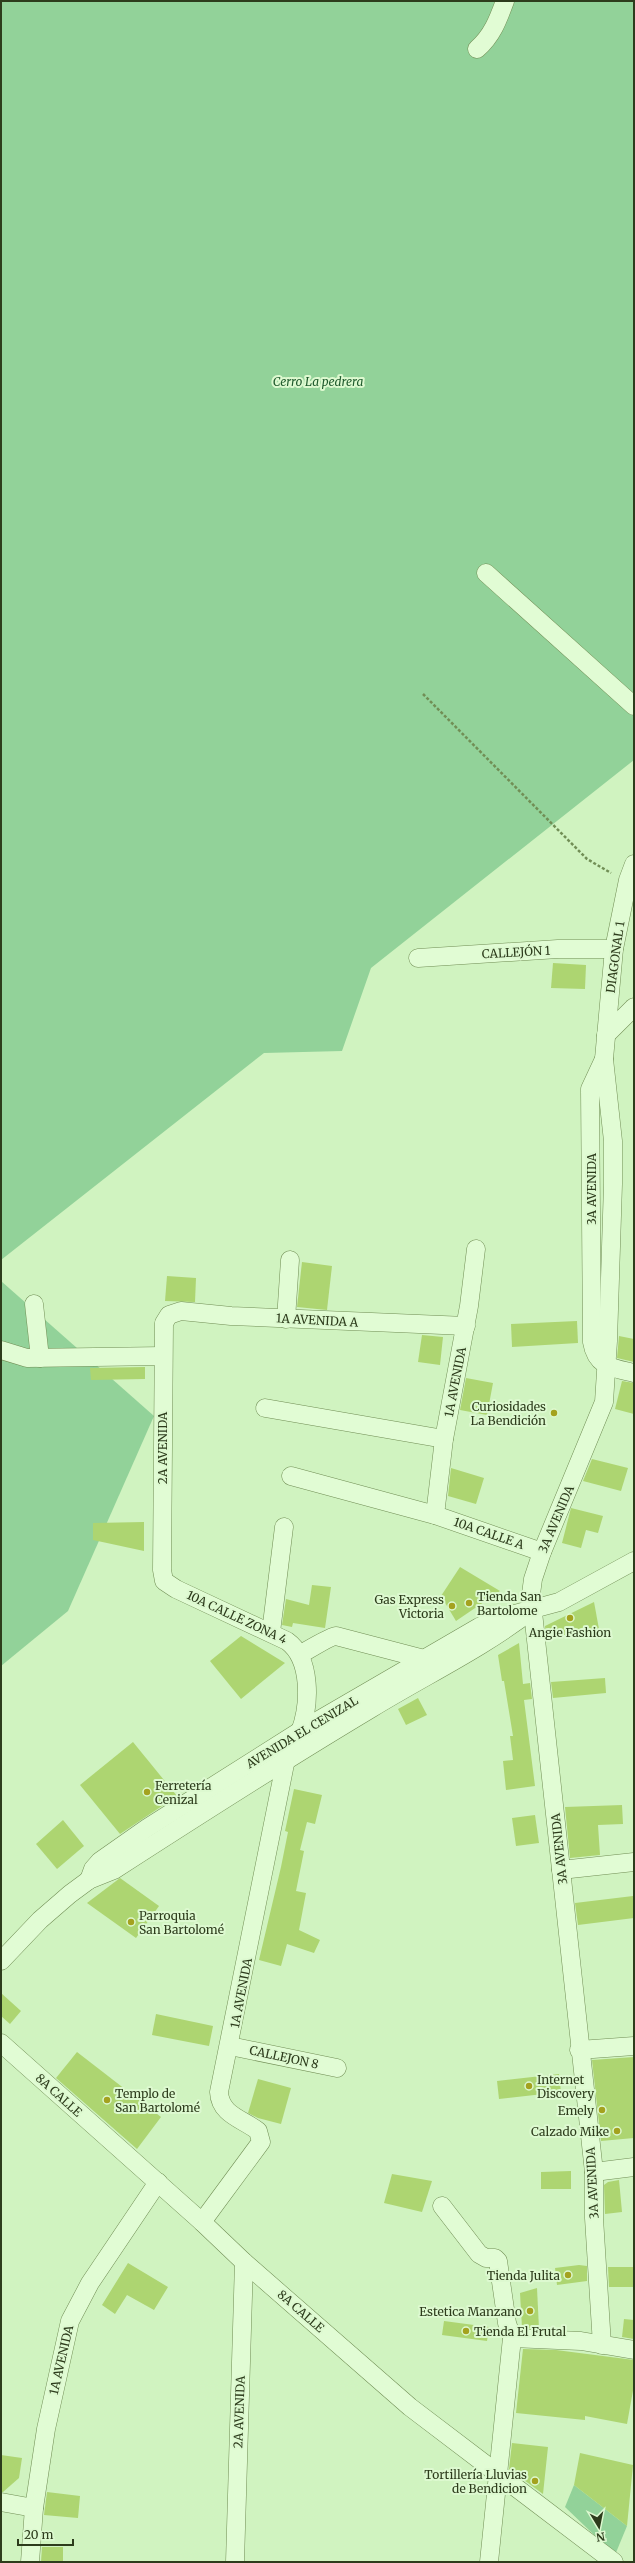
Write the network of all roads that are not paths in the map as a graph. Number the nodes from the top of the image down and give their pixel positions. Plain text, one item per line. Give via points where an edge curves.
1 (505, 1) edge
2 (477, 49) dead end
3 (486, 573) dead end
4 (634, 706) edge
5 (631, 872) edge
6 (614, 948) junction
7 (418, 958) dead end
8 (634, 1007) edge
9 (606, 1035) junction
10 (476, 1249) dead end
11 (290, 1260) dead end
12 (34, 1304) dead end
13 (169, 1315) joint
14 (286, 1319) junction
15 (466, 1326) junction
16 (1, 1350) edge
17 (163, 1356) junction
18 (40, 1358) junction
19 (605, 1366) junction
20 (634, 1373) edge
21 (265, 1408) dead end
22 (444, 1439) junction
23 (291, 1476) dead end
24 (435, 1515) junction
25 (284, 1527) dead end
26 (542, 1552) junction
27 (634, 1561) edge
28 (164, 1581) joint
29 (532, 1610) junction
30 (271, 1632) junction
31 (301, 1654) junction
32 (428, 1666) junction
33 (300, 1731) junction
34 (286, 1759) junction
35 (634, 1862) edge
36 (561, 1870) junction
37 (89, 1880) junction
38 (1, 1961) edge
39 (1, 2043) edge
40 (230, 2046) junction
41 (634, 2046) edge
42 (579, 2050) junction
43 (337, 2068) dead end
44 (634, 2167) edge
45 (594, 2172) junction
46 (158, 2182) junction
47 (442, 2206) dead end
48 (202, 2222) junction
49 (244, 2262) junction
50 (512, 2338) junction
51 (602, 2345) junction
52 (634, 2350) edge
53 (499, 2474) junction
54 (1, 2502) edge
55 (34, 2508) junction
56 (30, 2562) edge
57 (235, 2562) edge
58 (489, 2562) edge
59 (614, 2562) edge

1 - 2 street via 496,25 486,41
3 - 4 street
5 - 6 street, DIAGONAL 1
6 - 7 street, CALLEJÓN 1
6 - 9 street, DIAGONAL 1
8 - 9 street
9 - 19 street, 3A AVENIDA via 604,1060 594,1076 590,1097 592,1342 594,1352
10 - 15 street, 1A AVENIDA
11 - 14 street
12 - 18 street
13 - 14 street, 1A AVENIDA A via 182,1311
13 - 17 street, 2A AVENIDA via 163,1328
14 - 15 street, 1A AVENIDA A
15 - 22 street, 1A AVENIDA
16 - 18 street via 27,1358
17 - 18 street
17 - 28 street, 2A AVENIDA
19 - 20 street
19 - 26 street, 3A AVENIDA via 604,1402 597,1424
21 - 22 street
22 - 24 street, 1A AVENIDA
23 - 24 street, 10A CALLE A
24 - 26 street, 10A CALLE A
25 - 30 street
26 - 29 street, 3A AVENIDA via 533,1579
27 - 29 street, AVENIDA EL CENIZAL via 560,1602
28 - 30 street, 10A CALLE ZONA 4 via 176,1589
29 - 32 street, AVENIDA EL CENIZAL via 493,1639
29 - 36 street, 3A AVENIDA
30 - 31 street, 10A CALLE ZONA 4 via 291,1643
31 - 32 street via 336,1636
31 - 33 street via 306,1673
32 - 33 street, AVENIDA EL CENIZAL
32 - 34 street, AVENIDA EL CENIZAL
33 - 34 street, 1A AVENIDA
33 - 37 street, AVENIDA EL CENIZAL via 141,1832 100,1861 93,1869
34 - 37 street, AVENIDA EL CENIZAL via 114,1870
34 - 40 street, 1A AVENIDA
35 - 36 street
36 - 42 street, 3A AVENIDA
37 - 38 street, AVENIDA EL CENIZAL via 40,1920
39 - 46 street, 8A CALLE
40 - 43 street, CALLEJON 8
40 - 48 street, 1A AVENIDA via 219,2098 226,2111 258,2131 261,2142
41 - 42 street
42 - 45 street, 3A AVENIDA
44 - 45 street
45 - 51 street, 3A AVENIDA via 594,2224
46 - 48 street, 8A CALLE
46 - 55 street, 1A AVENIDA via 90,2283 70,2321 46,2430
47 - 50 street via 479,2254 498,2261 506,2323
48 - 49 street, 8A CALLE
49 - 53 street, 8A CALLE via 410,2406
49 - 57 street, 2A AVENIDA
50 - 51 street via 539,2338
50 - 53 street
51 - 52 street
53 - 58 street
53 - 59 street, 8A CALLE
54 - 55 street
55 - 56 street, 1A AVENIDA

